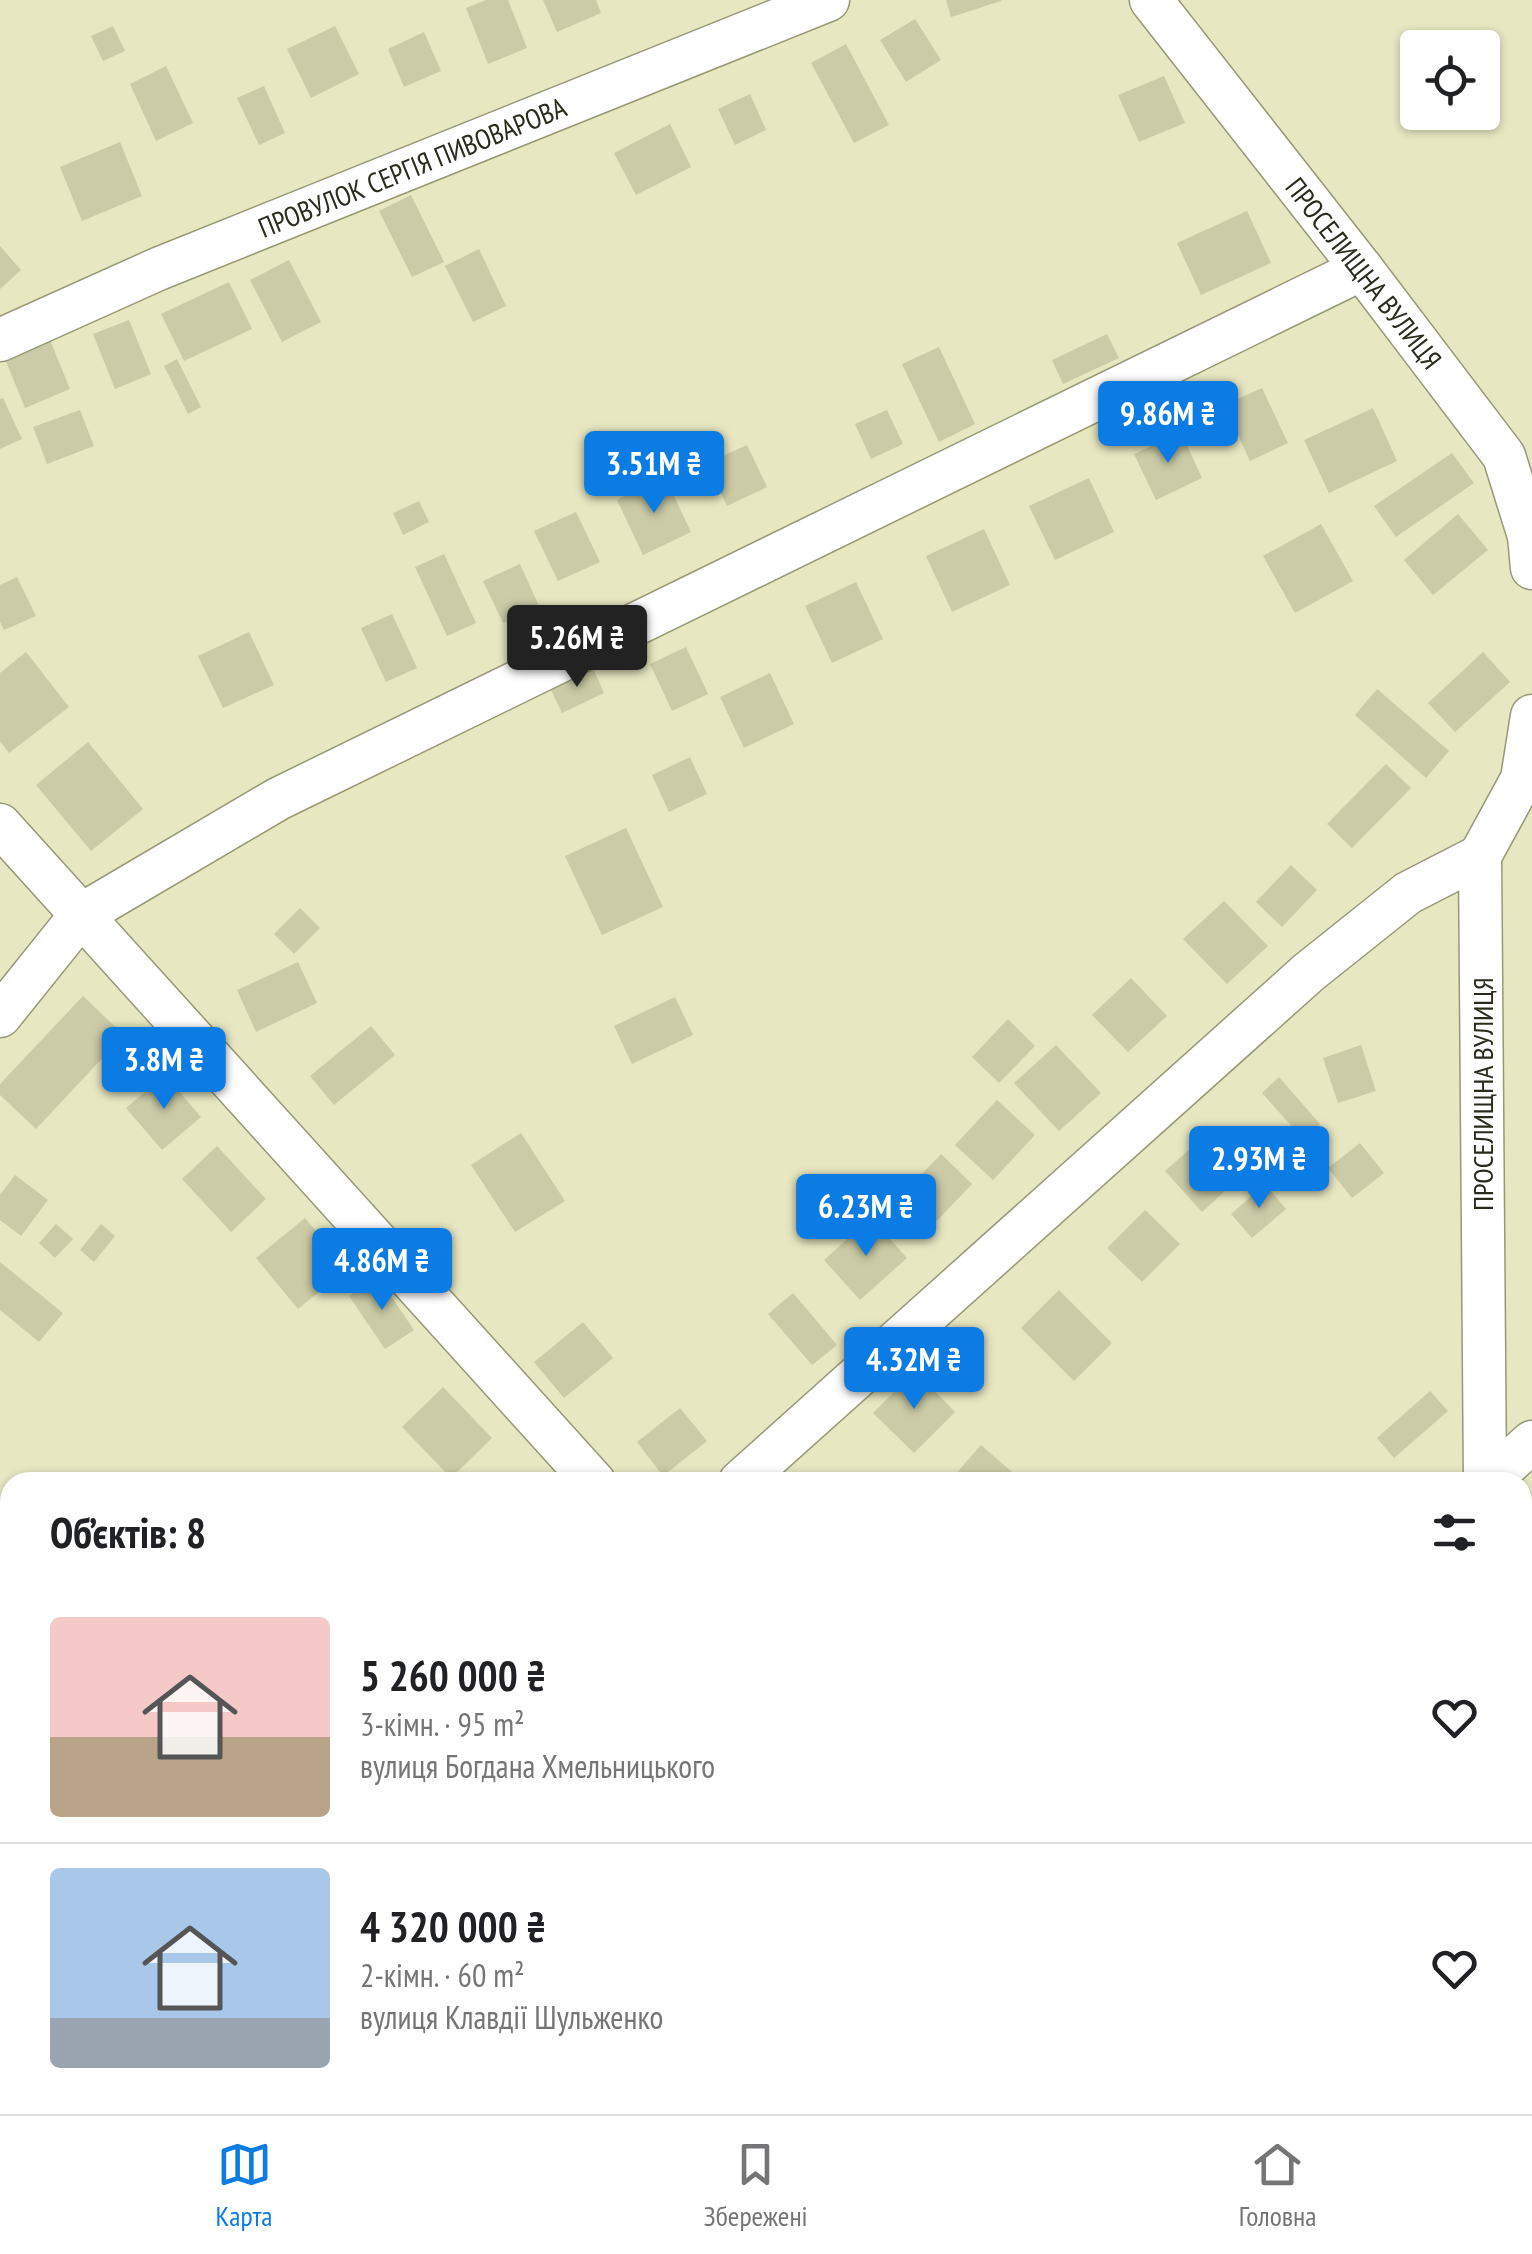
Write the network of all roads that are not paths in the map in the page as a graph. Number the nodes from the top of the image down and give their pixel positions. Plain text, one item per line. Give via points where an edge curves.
1 (828, 0) edge
2 (1151, 0) edge
3 (1362, 269) junction
4 (0, 340) edge
5 (1532, 568) edge
6 (1532, 716) edge
7 (0, 824) edge
8 (1480, 856) junction
9 (81, 916) junction
10 (0, 1016) edge
11 (1532, 1442) edge
12 (585, 1472) edge
13 (751, 1472) edge
14 (1486, 1472) edge
15 (1498, 1472) edge

1 - 4 street, ПРОВУЛОК СЕРГІЯ ПИВОВАРОВА via 158,269
2 - 3 street, ПРОСЕЛИЩНА ВУЛИЦЯ
3 - 5 street, ПРОСЕЛИЩНА ВУЛИЦЯ via 1504,456
3 - 9 street via 278,799
6 - 8 street, ПРОСЕЛИЩНА ВУЛИЦЯ via 1522,780
7 - 9 street
8 - 13 street via 1408,892 1309,972
8 - 14 street, ПРОСЕЛИЩНА ВУЛИЦЯ
9 - 10 street
9 - 12 street
11 - 15 street

